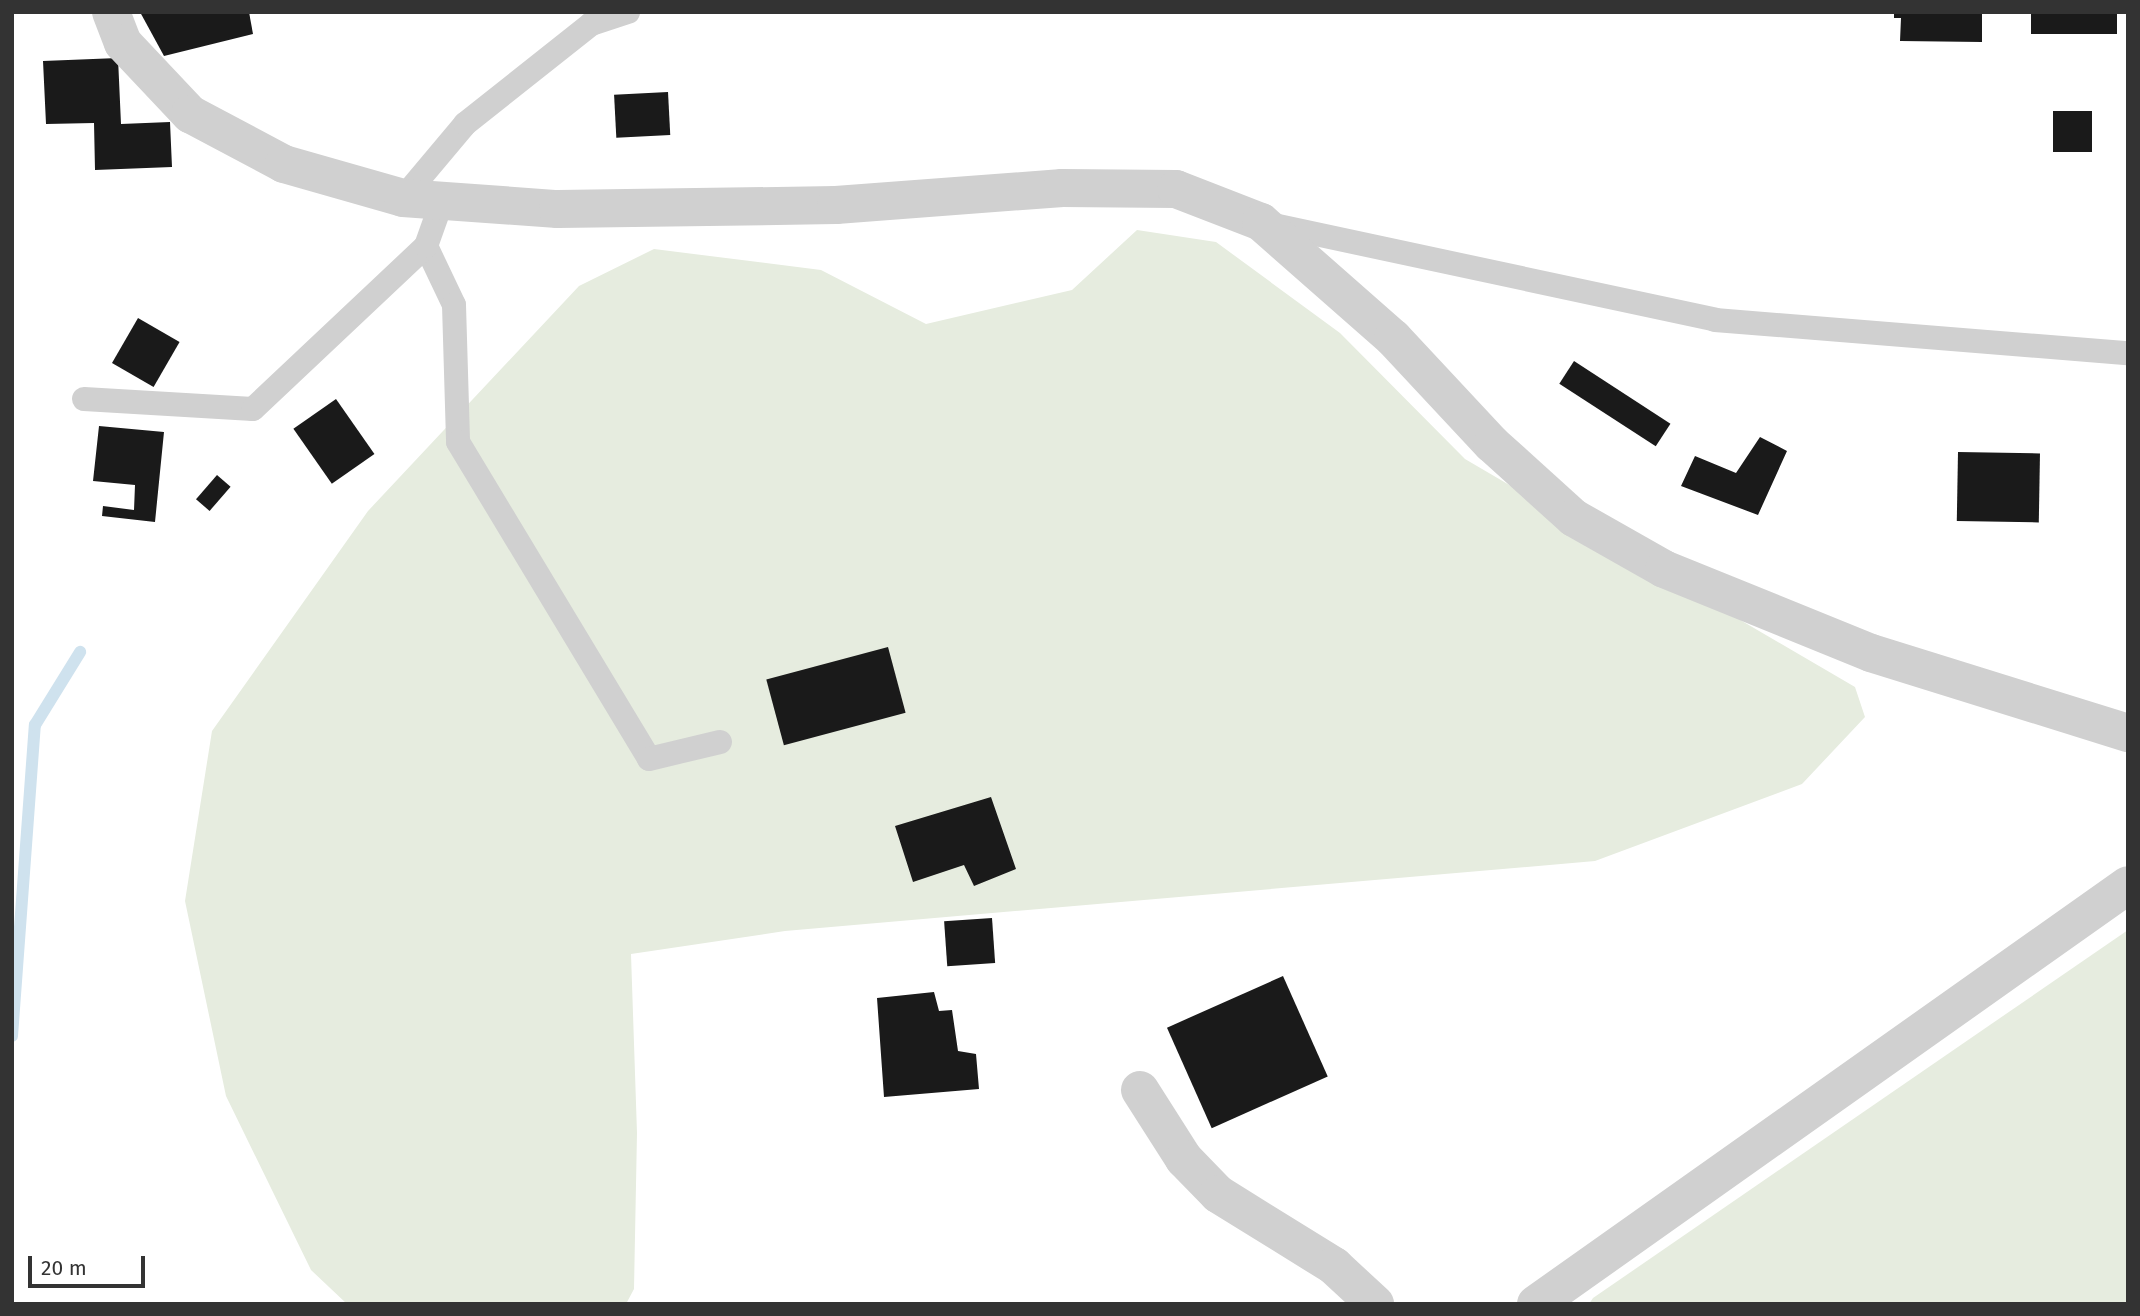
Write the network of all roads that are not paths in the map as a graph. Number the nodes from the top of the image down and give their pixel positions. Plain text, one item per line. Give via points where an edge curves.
1 (111, 12) edge
2 (628, 12) edge
3 (403, 198) junction
4 (442, 201) junction
5 (1261, 222) junction
6 (426, 246) junction
7 (2128, 353) edge
8 (84, 399) dead end
9 (2128, 733) edge
10 (720, 742) dead end
11 (2128, 885) edge
12 (1140, 1090) dead end
13 (1375, 1304) edge
14 (1536, 1304) edge

1 - 3 street via 123,43 190,114 284,164
2 - 3 lane via 591,23 465,124
3 - 4 street
4 - 5 street via 572,209 836,205 1062,188 1176,189
4 - 6 lane
5 - 7 lane via 1715,320
5 - 9 street via 1393,338 1492,444 1574,518 1664,569 1871,653
6 - 8 lane via 253,410
6 - 10 lane via 454,305 458,442 649,760
11 - 14 street
12 - 13 street via 1184,1159 1217,1194 1334,1266

